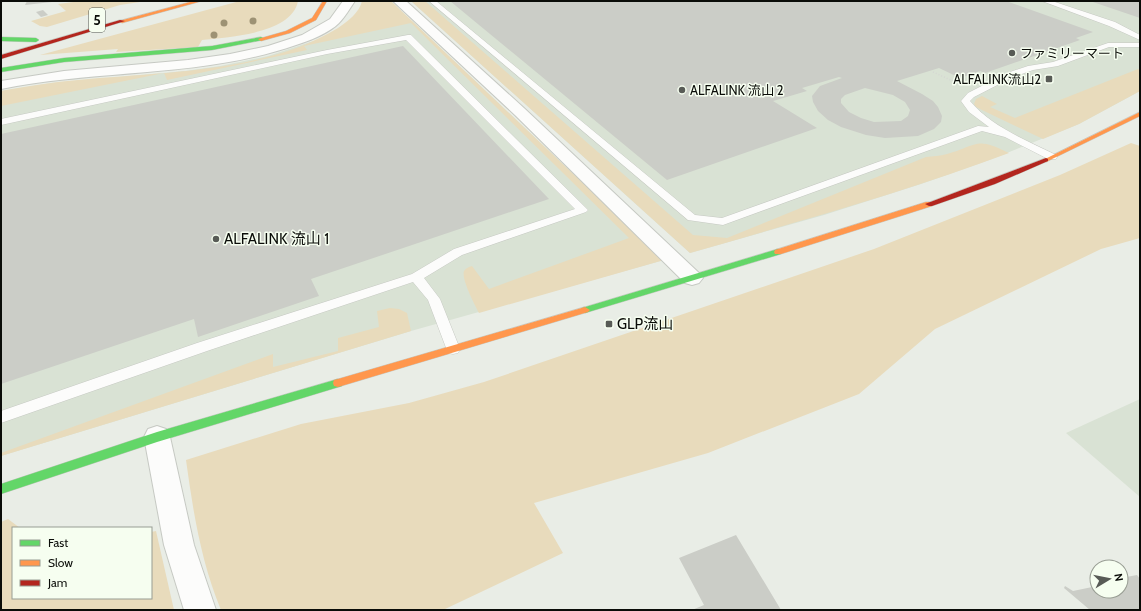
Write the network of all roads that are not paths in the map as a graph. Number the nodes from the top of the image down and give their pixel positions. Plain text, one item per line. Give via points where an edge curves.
1 (168, 1) edge
2 (200, 1) edge
3 (325, 1) edge
4 (350, 1) edge
5 (399, 1) edge
6 (432, 1) edge
7 (1044, 1) edge
8 (78, 34) junction
9 (1139, 36) edge
10 (1, 39) edge
11 (26, 40) junction
12 (1140, 45) edge
13 (1, 48) edge
14 (1, 57) edge
15 (1, 70) edge
16 (1, 85) edge
17 (1140, 114) edge
18 (1, 122) edge
19 (1009, 135) junction
20 (1052, 157) junction
21 (416, 277) junction
22 (692, 278) junction
23 (453, 349) junction
24 (1, 417) edge
25 (157, 437) junction
26 (1, 489) edge
27 (200, 610) edge

1 - 11 street, 5
2 - 8 street, 5
3 - 15 street via 322,10 302,25 248,43 204,50 74,58
4 - 16 street via 337,19 314,34 286,45 251,54 186,65 85,72
5 - 22 street via 520,112
6 - 19 lane via 692,218 723,222 981,128
7 - 9 lane
8 - 11 street
8 - 14 street, 5
10 - 11 street
11 - 13 street, 5
12 - 19 lane via 1108,45 1055,64 1031,68 1010,75 971,95 965,101 971,110
17 - 20 street
18 - 21 lane via 408,37 582,210 458,252
19 - 20 lane
20 - 22 street via 916,209
21 - 23 lane via 434,299
21 - 24 lane via 202,347
22 - 23 street
23 - 25 street
25 - 26 street
25 - 27 street via 179,545

